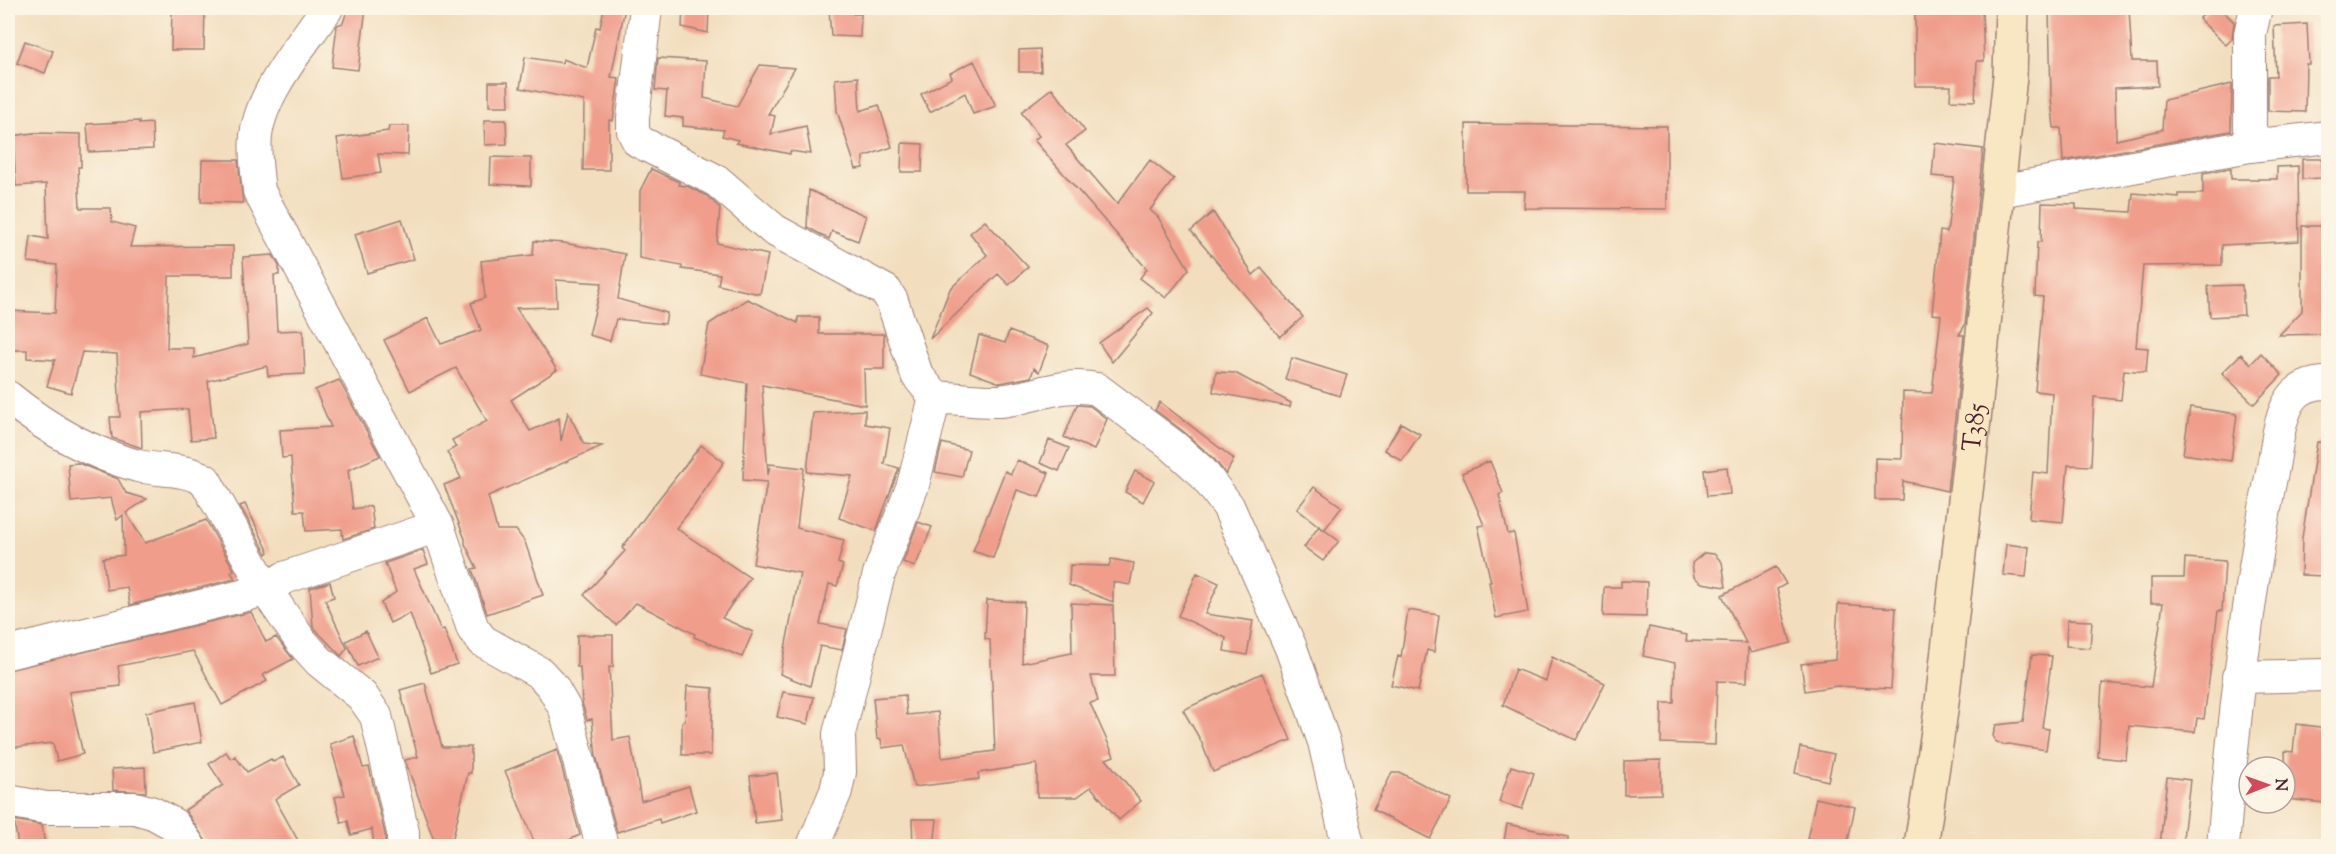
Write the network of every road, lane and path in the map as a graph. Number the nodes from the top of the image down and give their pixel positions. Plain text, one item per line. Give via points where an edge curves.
1 (327, 8) edge
2 (646, 8) edge
3 (2012, 8) edge
4 (2256, 8) edge
5 (2328, 137) edge
6 (2250, 146) junction
7 (1999, 191) junction
8 (2328, 383) edge
9 (8, 397) edge
10 (935, 397) junction
11 (438, 526) junction
12 (266, 590) junction
13 (8, 653) edge
14 (2328, 675) edge
15 (2238, 677) junction
16 (8, 801) edge
17 (189, 846) edge
18 (403, 846) edge
19 (602, 846) edge
20 (813, 846) edge
21 (1348, 846) edge
22 (1922, 846) edge
23 (2223, 846) edge

1 - 11 street via 266,99 256,133 260,191
2 - 10 street via 633,118 638,141 717,181 774,230 886,291 917,375
3 - 7 street, T385 / T385
4 - 6 street via 2250,34
5 - 6 street
6 - 7 street
7 - 22 street, T385 / T385
8 - 15 street via 2301,389 2284,412 2260,529
9 - 12 street via 38,421 97,454 140,466 194,473 205,480
10 - 20 street via 913,485 879,574 839,734 836,791
10 - 21 street via 999,401 1065,387 1097,388 1202,472 1228,506 1291,648 1324,742
11 - 12 street via 284,578
11 - 19 street via 473,629 483,641 540,673 565,709
12 - 13 street
12 - 18 street via 301,641 362,696 376,716
14 - 15 street
15 - 23 street
16 - 17 street via 46,808 135,808 173,824

